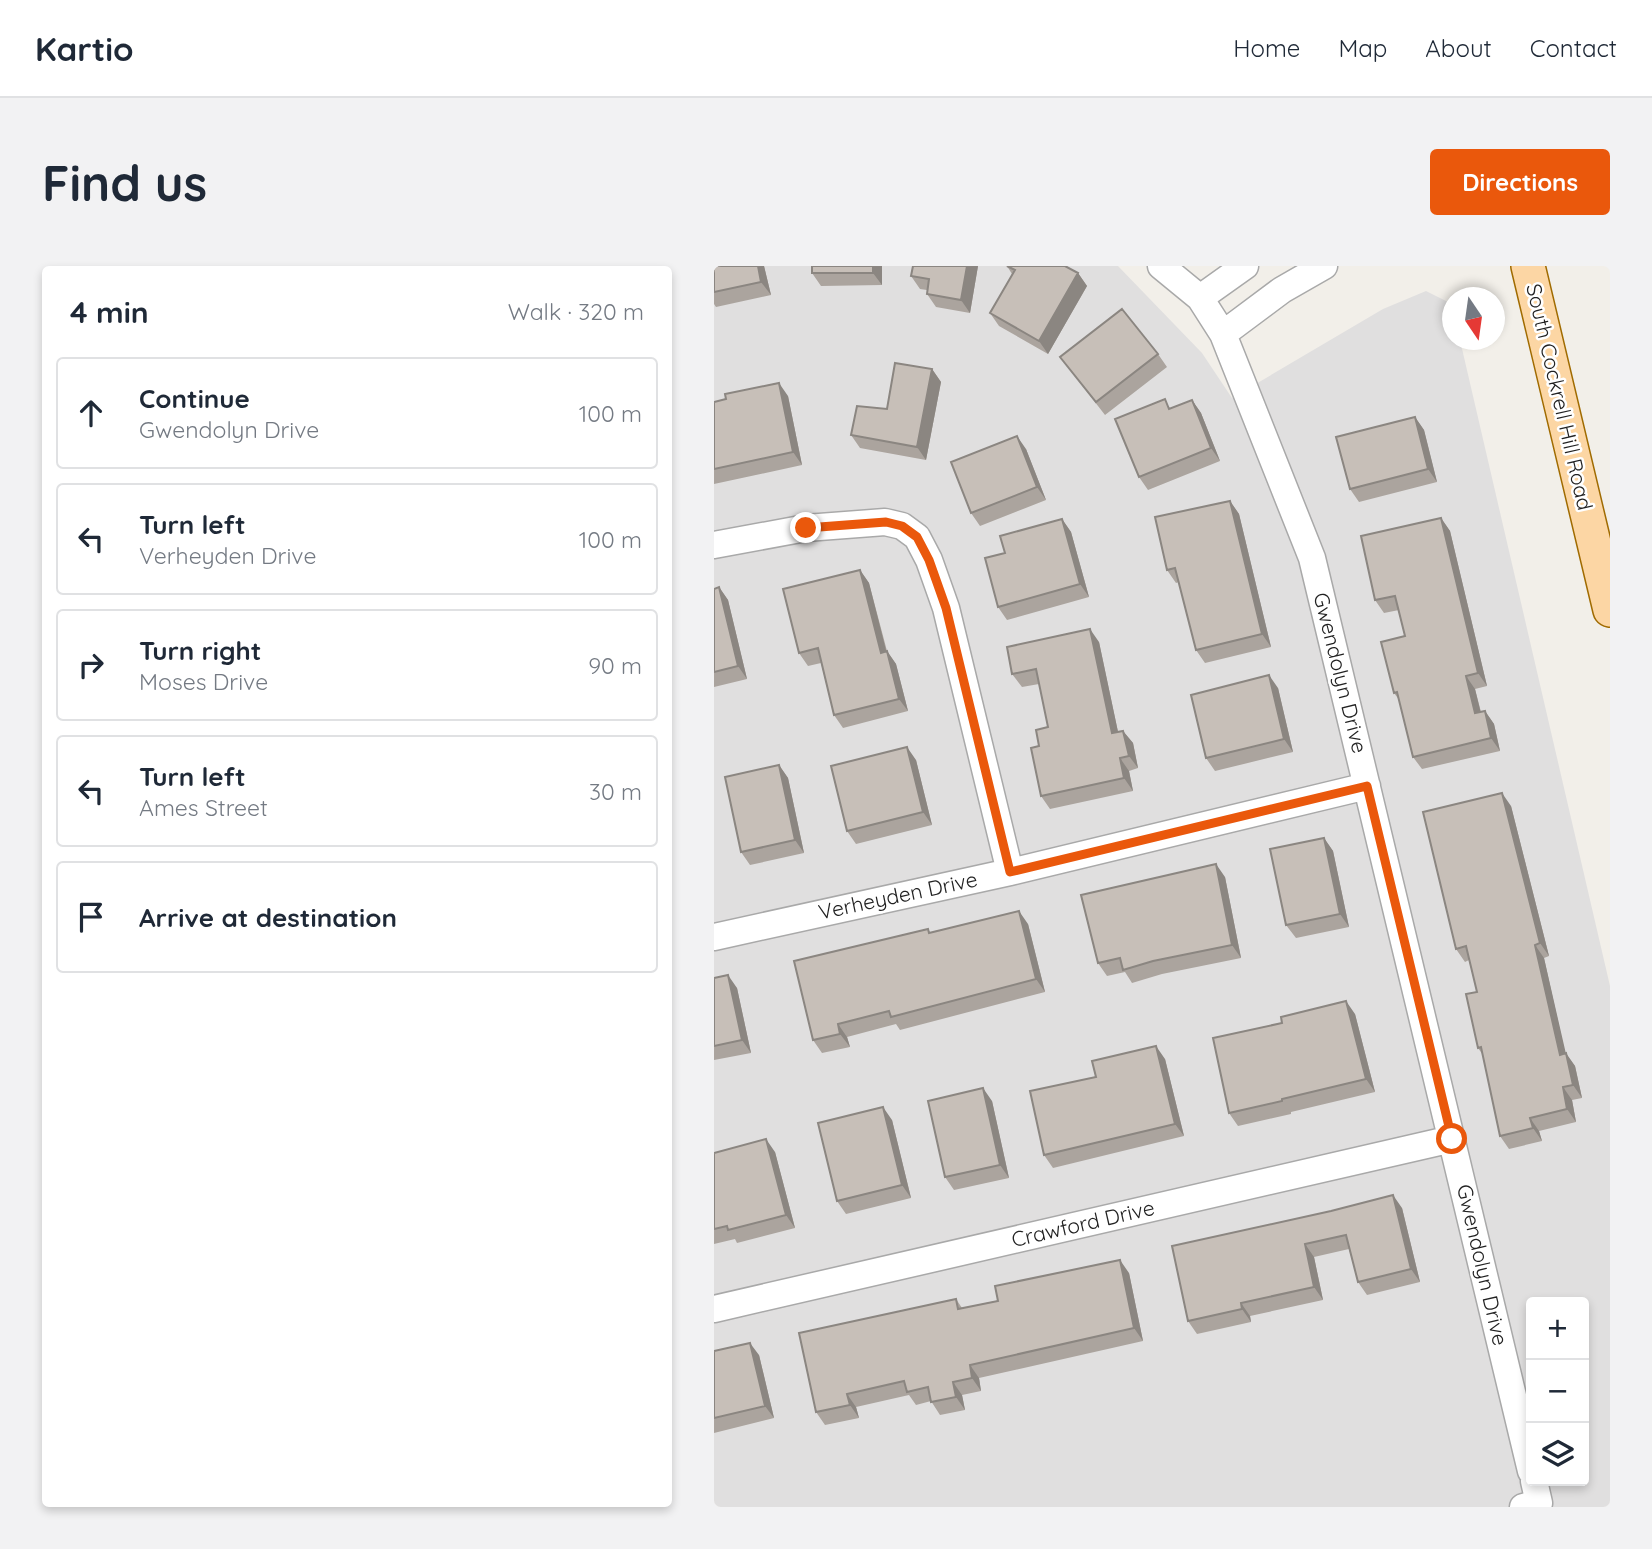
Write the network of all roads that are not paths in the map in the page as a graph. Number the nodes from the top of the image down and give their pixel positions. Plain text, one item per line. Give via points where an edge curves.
1 (1161, 266) edge
2 (1245, 266) edge
3 (1324, 266) edge
4 (1528, 266) edge
5 (1200, 298) junction
6 (1223, 334) junction
7 (714, 545) edge
8 (1610, 610) edge
9 (1367, 786) junction
10 (1010, 872) junction
11 (714, 937) edge
12 (1452, 1139) junction
13 (714, 1309) edge
14 (1526, 1450) edge

1 - 5 street, Gwendolyn Drive
2 - 5 street
3 - 6 street via 1282,290
4 - 8 main road, South Cockrell Hill Road
5 - 6 street, Gwendolyn Drive
6 - 9 street, Gwendolyn Drive via 1312,558
7 - 10 street via 806,528 886,522 917,537 946,608
9 - 10 street, Verheyden Drive
9 - 12 street, Gwendolyn Drive
10 - 11 street, Verheyden Drive
12 - 13 street, Crawford Drive
12 - 14 street, Gwendolyn Drive

